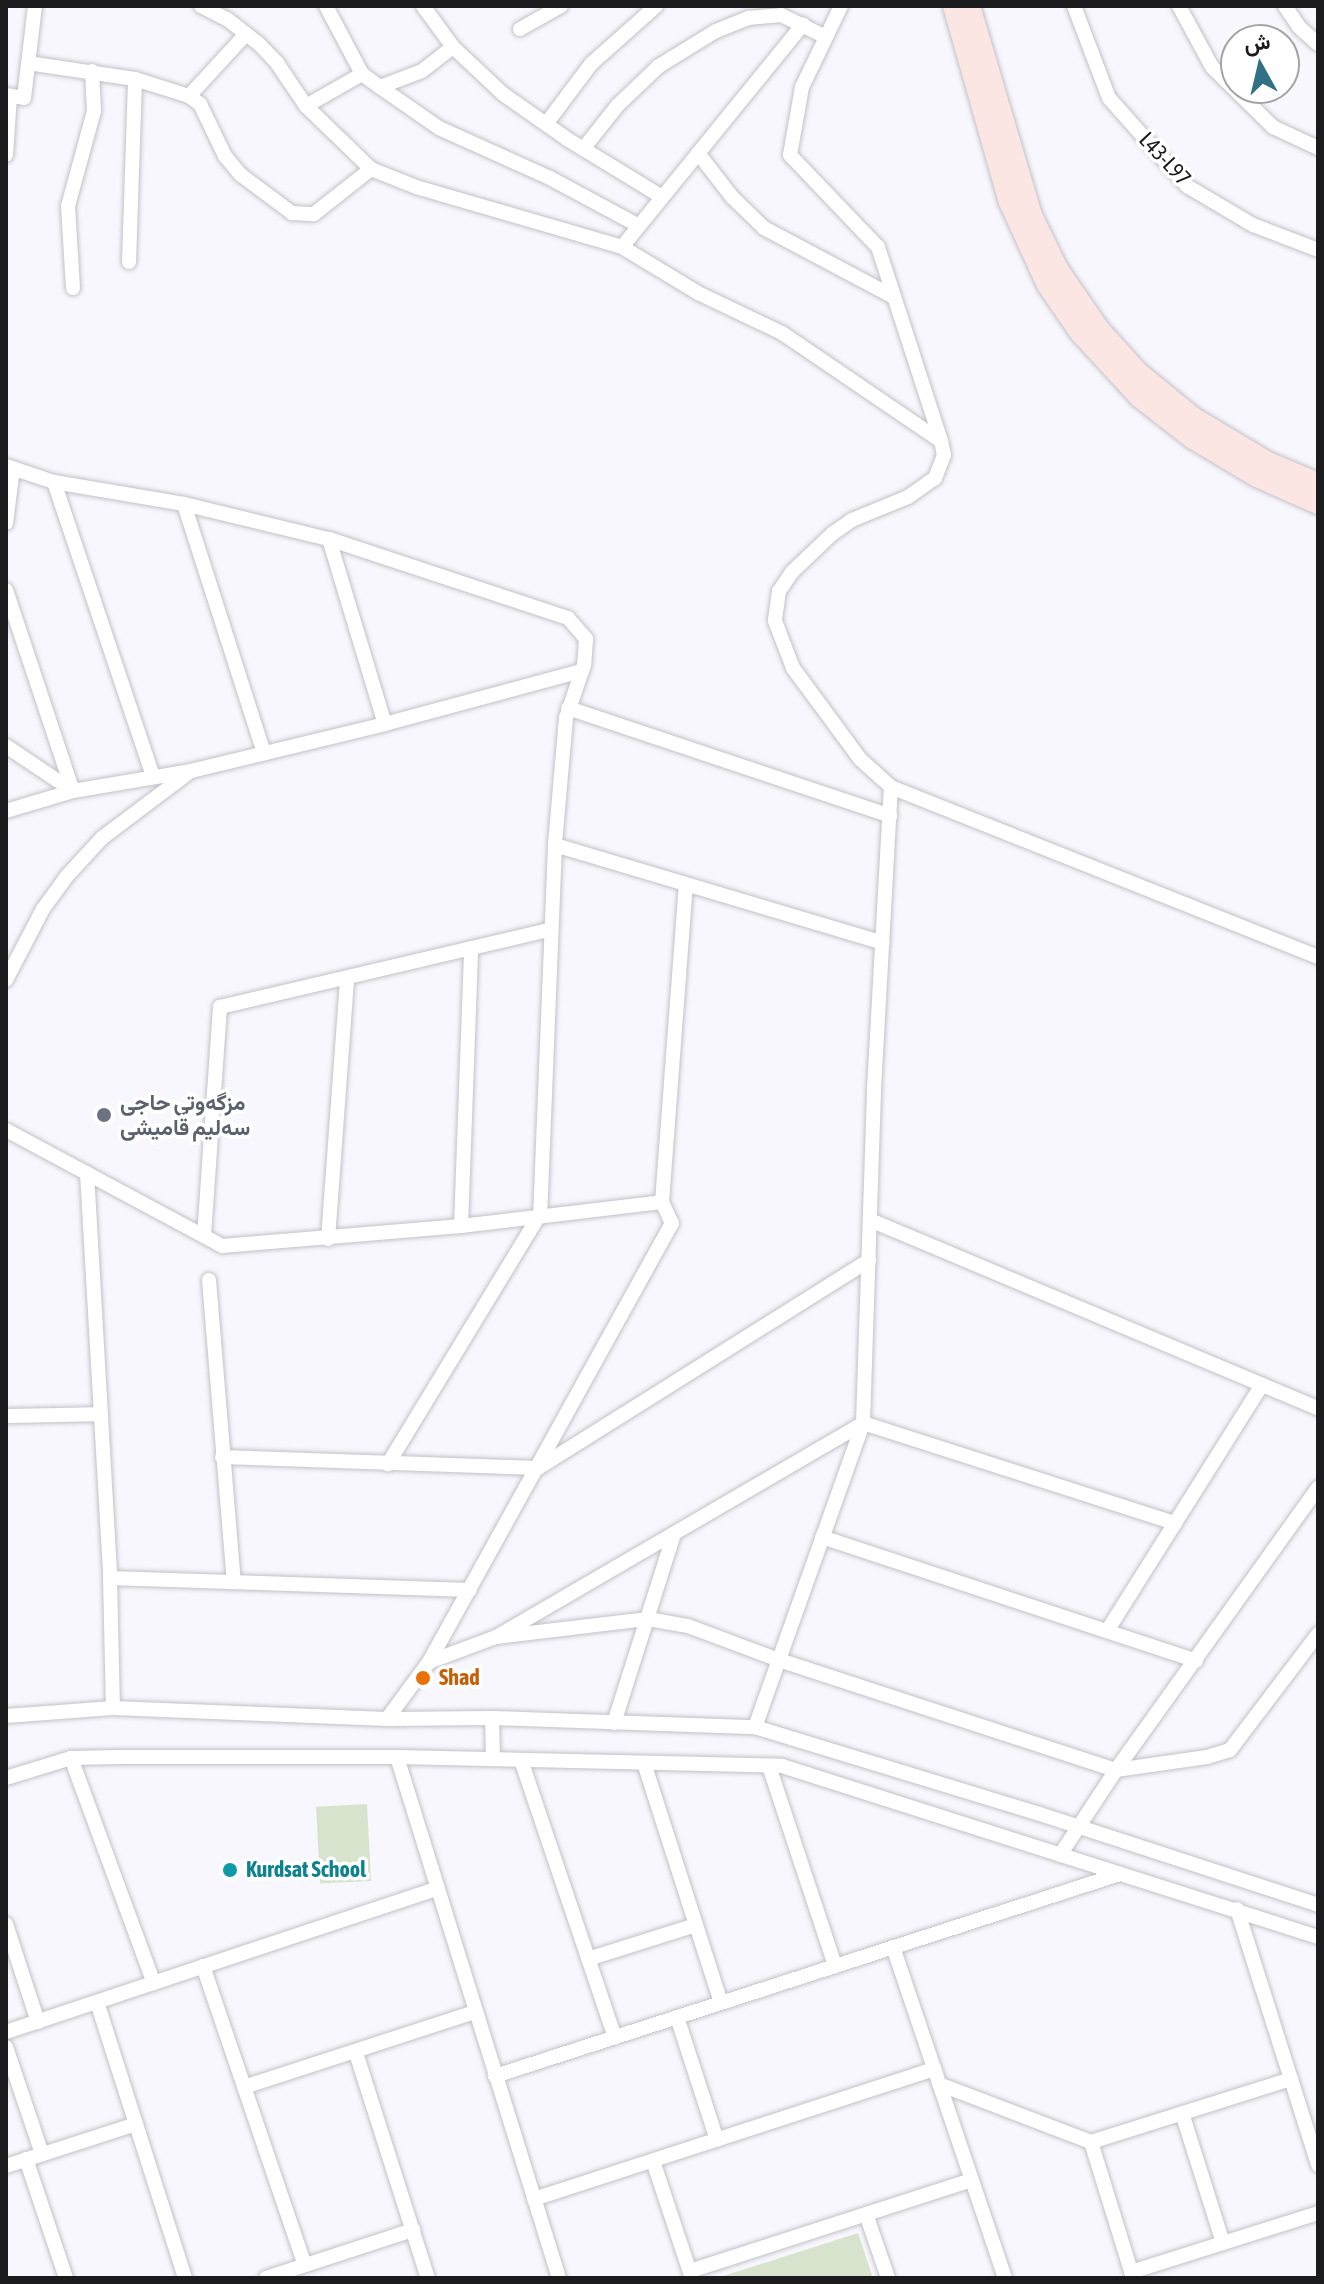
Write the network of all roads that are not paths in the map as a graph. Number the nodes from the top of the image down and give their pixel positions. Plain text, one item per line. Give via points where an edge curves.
1 (35, 6) edge
2 (201, 6) edge
3 (326, 6) edge
4 (423, 6) edge
5 (561, 6) edge
6 (656, 6) edge
7 (841, 6) edge
8 (953, 6) edge
9 (970, 6) edge
10 (1074, 6) edge
11 (1179, 6) edge
12 (1285, 6) edge
13 (803, 24) junction
14 (520, 29) dead end
15 (246, 34) junction
16 (826, 37) junction
17 (1318, 44) edge
18 (453, 47) junction
19 (28, 63) junction
20 (92, 71) junction
21 (362, 74) junction
22 (135, 79) junction
23 (380, 87) junction
24 (8, 96) edge
25 (189, 96) junction
26 (985, 97) junction
27 (306, 106) junction
28 (546, 124) junction
29 (1318, 148) edge
30 (583, 149) junction
31 (698, 153) junction
32 (6, 155) edge
33 (371, 169) junction
34 (662, 197) junction
35 (639, 226) junction
36 (622, 247) junction
37 (1318, 250) edge
38 (129, 262) dead end
39 (73, 288) dead end
40 (894, 297) junction
41 (941, 441) junction
42 (10, 467) edge
43 (54, 482) junction
44 (1318, 483) edge
45 (184, 504) junction
46 (1318, 504) edge
47 (6, 523) edge
48 (329, 539) junction
49 (6, 590) edge
50 (582, 671) junction
51 (568, 708) junction
52 (385, 724) junction
53 (6, 746) edge
54 (264, 753) junction
55 (191, 771) junction
56 (153, 776) junction
57 (891, 787) junction
58 (73, 791) junction
59 (6, 811) edge
60 (890, 816) junction
61 (555, 845) junction
62 (686, 885) junction
63 (549, 930) junction
64 (883, 943) junction
65 (471, 948) junction
66 (1318, 957) edge
67 (347, 979) junction
68 (6, 980) edge
69 (6, 1130) edge
70 (87, 1173) junction
71 (662, 1202) junction
72 (540, 1214) junction
73 (870, 1220) junction
74 (461, 1226) junction
75 (204, 1236) junction
76 (328, 1239) junction
77 (869, 1260) junction
78 (209, 1280) dead end
79 (1262, 1385) junction
80 (1318, 1408) edge
81 (100, 1414) junction
82 (6, 1416) edge
83 (863, 1423) junction
84 (222, 1457) junction
85 (388, 1464) junction
86 (538, 1468) junction
87 (1318, 1488) edge
88 (1312, 1506) edge
89 (1175, 1523) junction
90 (674, 1534) junction
91 (822, 1537) junction
92 (110, 1578) junction
93 (234, 1582) junction
94 (470, 1590) junction
95 (648, 1619) junction
96 (1107, 1631) junction
97 (1318, 1634) edge
98 (496, 1637) junction
99 (779, 1660) junction
100 (1196, 1661) junction
101 (429, 1662) junction
102 (113, 1708) junction
103 (6, 1716) edge
104 (492, 1718) junction
105 (387, 1719) junction
106 (614, 1723) junction
107 (755, 1727) junction
108 (397, 1757) junction
109 (71, 1758) junction
110 (493, 1759) junction
111 (521, 1760) junction
112 (644, 1763) junction
113 (769, 1766) junction
114 (1116, 1770) junction
115 (6, 1778) edge
116 (1076, 1826) junction
117 (1060, 1855) junction
118 (1120, 1874) junction
119 (436, 1889) junction
120 (1318, 1905) edge
121 (1237, 1909) junction
122 (6, 1924) edge
123 (696, 1925) junction
124 (1318, 1937) edge
125 (893, 1947) junction
126 (588, 1959) junction
127 (203, 1966) junction
128 (835, 1966) junction
129 (154, 1983) junction
130 (97, 2002) junction
131 (721, 2003) junction
132 (475, 2012) junction
133 (677, 2017) junction
134 (38, 2022) junction
135 (6, 2032) edge
136 (615, 2038) junction
137 (6, 2047) edge
138 (356, 2053) junction
139 (495, 2076) junction
140 (936, 2077) junction
141 (1291, 2079) junction
142 (244, 2087) junction
143 (1182, 2113) junction
144 (136, 2124) junction
145 (717, 2140) junction
146 (1091, 2142) junction
147 (42, 2154) junction
148 (26, 2159) junction
149 (653, 2161) junction
150 (1318, 2165) edge
151 (6, 2166) edge
152 (972, 2180) junction
153 (534, 2199) junction
154 (1318, 2213) edge
155 (866, 2214) junction
156 (413, 2230) junction
157 (1223, 2243) junction
158 (305, 2265) junction
159 (691, 2275) edge
160 (1132, 2275) edge
161 (66, 2278) edge
162 (185, 2278) edge
163 (266, 2278) edge
164 (428, 2278) edge
165 (559, 2278) edge
166 (888, 2278) edge
167 (1005, 2278) edge

1 - 19 street
2 - 15 street
3 - 21 street
4 - 18 street
5 - 14 street
6 - 28 street via 586,70
7 - 16 street
8 - 26 street
9 - 26 street
10 - 37 street, L43-L97 via 1109,98 1187,186 1253,225
11 - 29 street via 1212,67 1273,127
12 - 17 street
13 - 16 street
13 - 30 street via 767,14 693,42 618,105
13 - 31 street
15 - 25 street
15 - 27 street via 277,63
16 - 40 street via 802,87 790,155 878,247
18 - 23 street via 422,71
18 - 28 street via 503,94
19 - 20 street
19 - 24 street via 24,98
20 - 22 street
20 - 39 street via 94,111 68,206
21 - 23 street
21 - 27 street
22 - 25 street
22 - 38 street
23 - 35 street via 439,128
24 - 32 street
25 - 33 street via 200,104 225,156 241,175 292,213 314,214
26 - 44 street via 1044,244 1100,330 1138,372 1193,417 1268,462
26 - 46 street via 1009,202 1033,258 1098,355 1139,397 1193,439 1257,477
27 - 33 street
28 - 30 street
30 - 34 street
31 - 34 street
31 - 40 street via 764,228
33 - 36 street
34 - 35 street
35 - 36 street
36 - 41 street via 698,293 782,333
40 - 41 street
41 - 57 street via 944,455 935,478 832,534 792,572 774,605 779,638 793,668 860,759
42 - 43 street
42 - 47 street
43 - 45 street
43 - 56 street
45 - 48 street
45 - 54 street
48 - 50 street via 568,618 586,639
48 - 52 street
49 - 58 street
50 - 51 street
50 - 52 street
51 - 60 street
51 - 61 street
52 - 54 street
53 - 58 street
54 - 55 street
55 - 56 street
55 - 68 street via 102,838 67,876 43,909
56 - 58 street
57 - 60 street
57 - 66 street
58 - 59 street
60 - 64 street
61 - 62 street
61 - 63 street
62 - 64 street
62 - 71 street
63 - 65 street
63 - 72 street
64 - 73 street
65 - 67 street
65 - 74 street
67 - 75 street via 220,1007
67 - 76 street
69 - 70 street
70 - 75 street
70 - 81 street
71 - 72 street
71 - 86 street via 672,1223
72 - 74 street
72 - 85 street
73 - 77 street
73 - 79 street
74 - 76 street
75 - 76 street via 222,1246
77 - 83 street
77 - 86 street
78 - 84 street
79 - 80 street
79 - 89 street
81 - 82 street
81 - 92 street
83 - 89 street
83 - 90 street
83 - 91 street
84 - 85 street
84 - 93 street
85 - 86 street
86 - 94 street
87 - 88 street
88 - 100 street
89 - 96 street
90 - 95 street
90 - 98 street
91 - 96 street
91 - 99 street
92 - 93 street
92 - 102 street
93 - 94 street
94 - 101 street
95 - 98 street
95 - 99 street via 688,1626
95 - 106 street
96 - 100 street
97 - 114 street via 1230,1750
98 - 101 street
99 - 107 street
99 - 114 street
100 - 114 street
101 - 105 street
102 - 103 street
102 - 105 street
104 - 105 street
104 - 106 street
104 - 110 street
106 - 107 street
107 - 116 street
108 - 109 street
108 - 110 street
108 - 119 street
109 - 115 street
109 - 129 street
110 - 111 street
111 - 112 street
111 - 126 street
112 - 113 street
112 - 123 street
113 - 117 street
113 - 128 street
114 - 116 street
116 - 117 street
116 - 120 street
117 - 118 street
118 - 121 street
118 - 125 street
119 - 127 street
119 - 132 street
121 - 124 street
121 - 141 street
122 - 134 street
123 - 126 street
123 - 131 street
125 - 128 street
125 - 140 street
126 - 136 street
127 - 129 street
127 - 142 street
128 - 131 street
129 - 130 street
130 - 134 street
130 - 144 street
131 - 133 street
132 - 138 street
132 - 139 street
133 - 136 street
133 - 145 street
134 - 135 street
136 - 139 street
137 - 147 street
138 - 142 street
138 - 156 street
139 - 153 street
140 - 145 street
140 - 146 street
140 - 152 street
141 - 143 street
141 - 150 street
142 - 158 street
143 - 146 street
143 - 157 street
144 - 147 street
144 - 162 street
145 - 149 street
146 - 160 street
147 - 148 street
148 - 151 street
148 - 161 street
149 - 153 street
149 - 159 street
152 - 155 street
152 - 167 street
153 - 165 street
154 - 157 street
155 - 159 street
155 - 166 street
156 - 158 street
156 - 164 street
157 - 160 street
158 - 163 street

